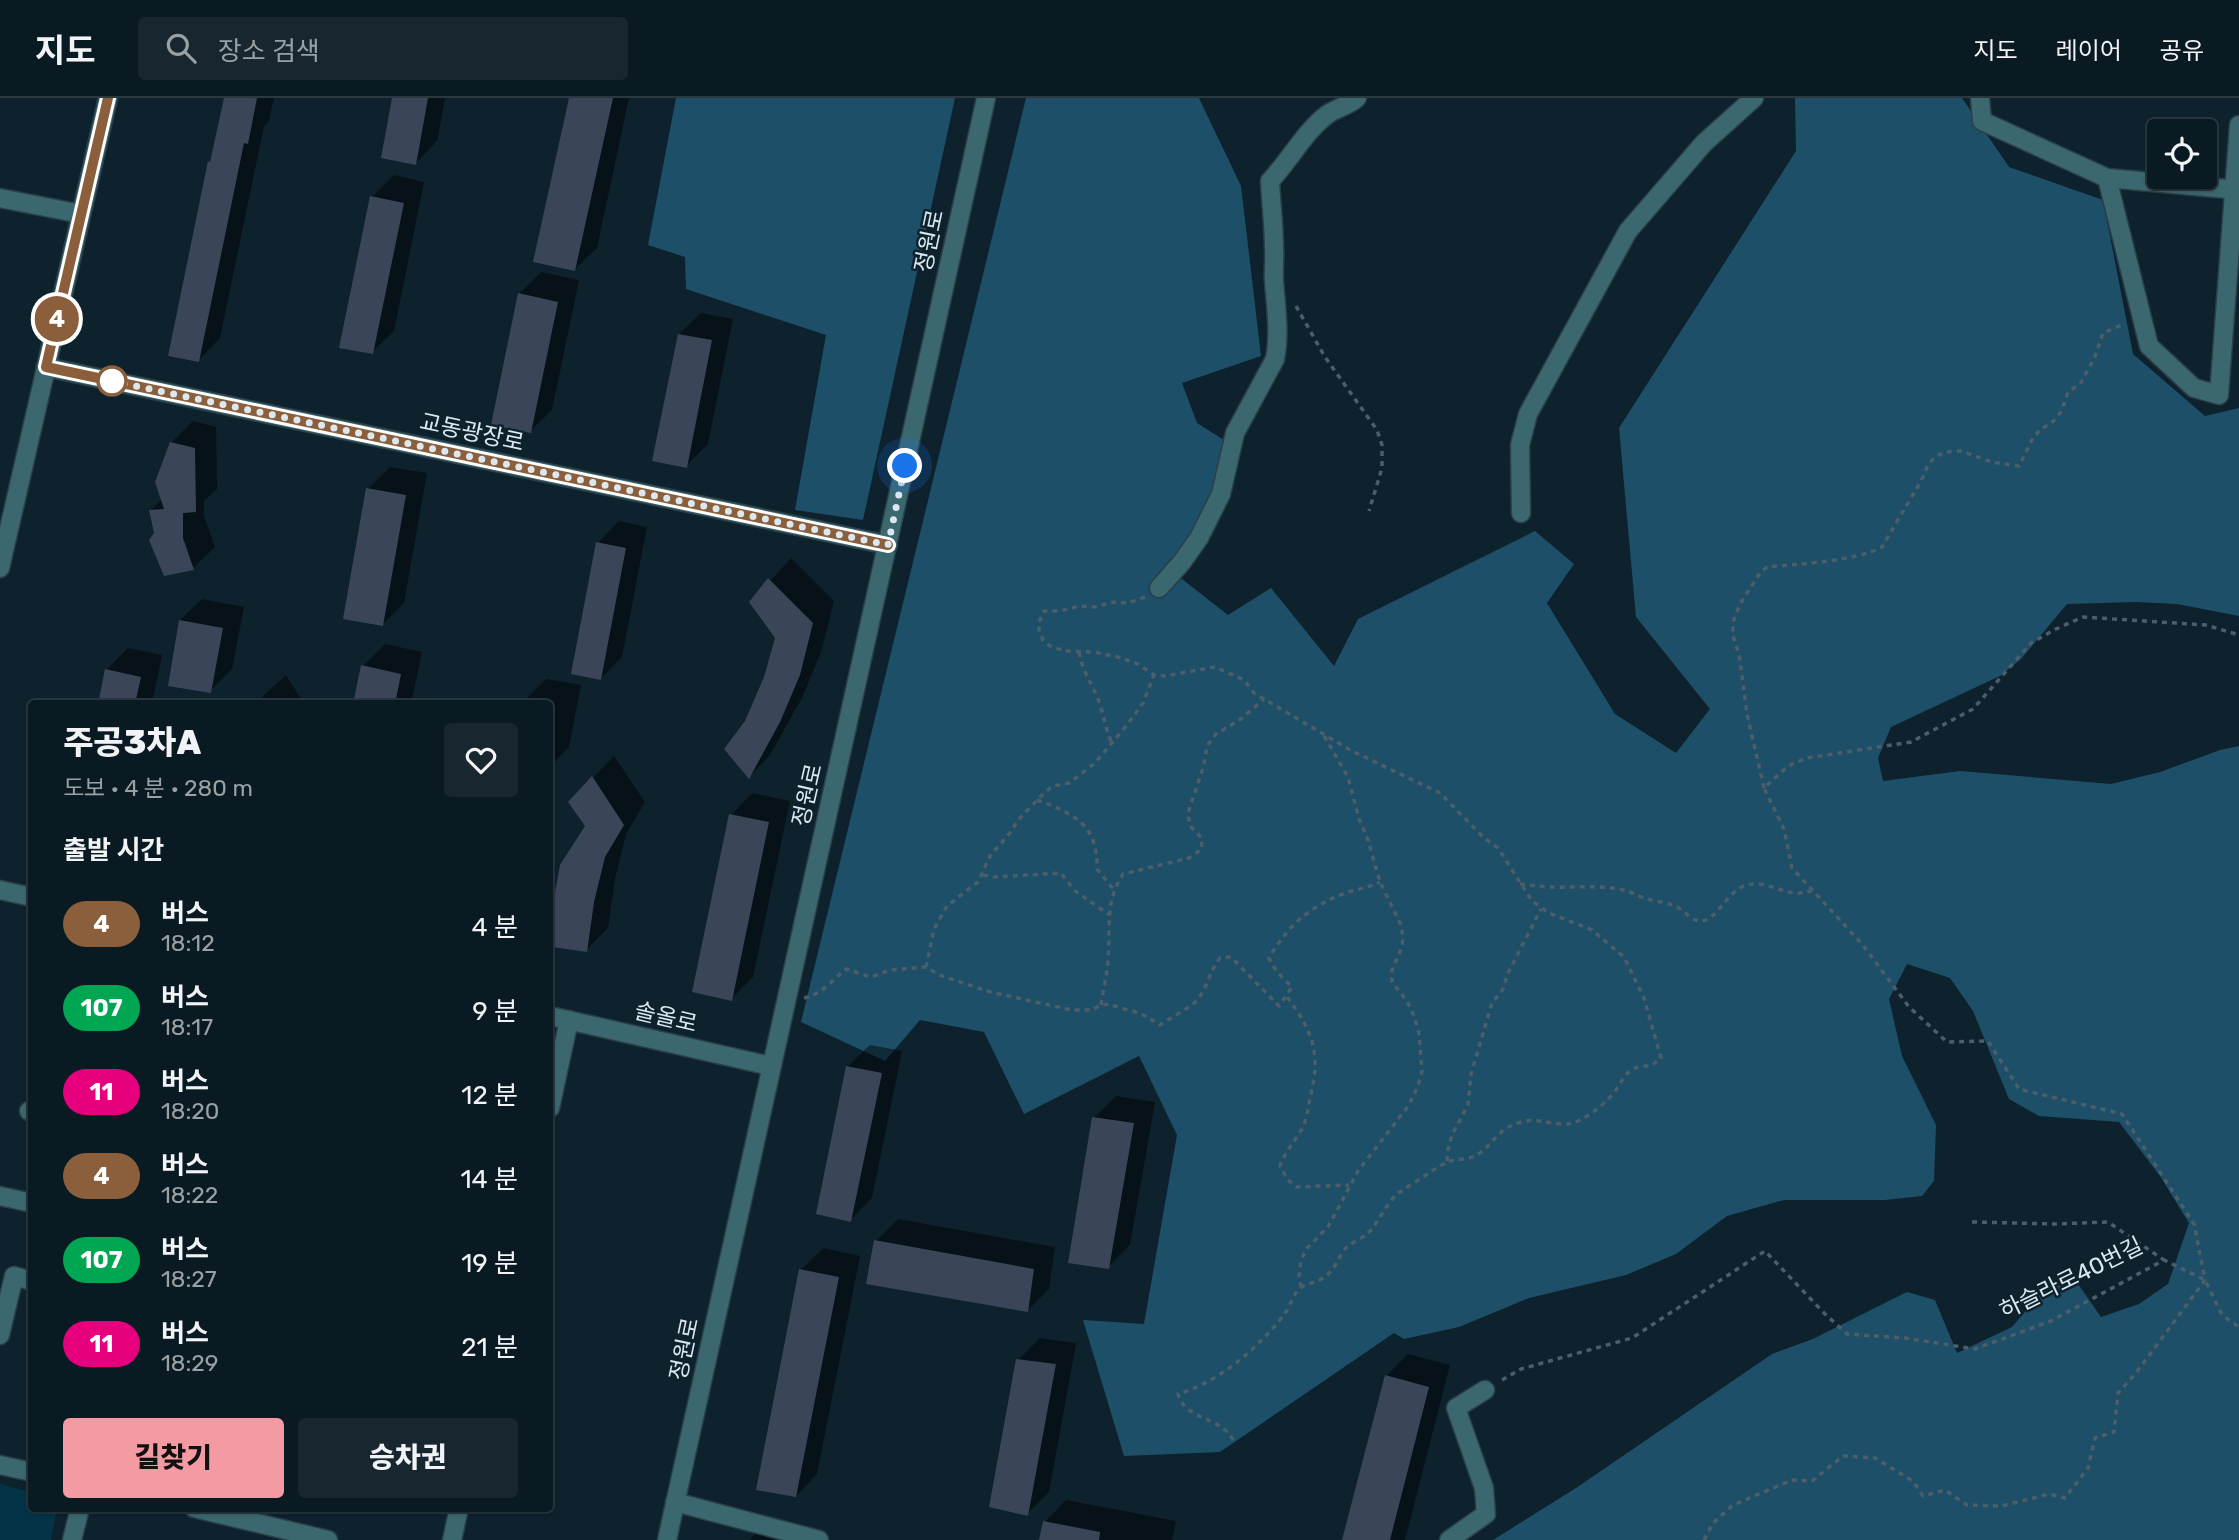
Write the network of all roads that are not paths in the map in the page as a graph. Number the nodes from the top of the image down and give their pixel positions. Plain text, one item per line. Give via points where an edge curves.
1 (108, 98) edge
2 (986, 98) edge
3 (1357, 98) edge
4 (1754, 98) edge
5 (1980, 98) edge
6 (2239, 125) edge
7 (2107, 178) junction
8 (2237, 190) edge
9 (0, 198) edge
10 (81, 214) junction
11 (46, 367) junction
12 (7, 507) edge
13 (1521, 513) dead end
14 (888, 545) junction
15 (0, 568) edge
16 (1159, 588) road end
17 (0, 890) edge
18 (28, 896) edge
19 (553, 1017) edge
20 (569, 1020) junction
21 (771, 1066) junction
22 (553, 1094) edge
23 (0, 1196) edge
24 (28, 1202) edge
25 (28, 1280) edge
26 (0, 1335) edge
27 (1485, 1390) road end
28 (0, 1465) edge
29 (28, 1471) edge
30 (675, 1502) junction
31 (78, 1512) edge
32 (211, 1512) edge
33 (458, 1512) edge
34 (72, 1540) edge
35 (328, 1540) edge
36 (452, 1540) edge
37 (667, 1540) edge
38 (819, 1540) edge
39 (1448, 1540) edge

1 - 10 street
2 - 14 street, 정원로
3 - 16 street via 1329,114 1270,181 1278,320 1275,359 1235,433 1221,494 1199,538
4 - 13 street via 1704,144 1628,232 1528,414 1520,445
5 - 7 street via 1982,121
6 - 8 street
7 - 8 street
7 - 8 street via 2149,346 2194,388 2219,395
9 - 10 street
10 - 11 street
11 - 12 street
11 - 14 street, 교동광장로
12 - 15 street
14 - 21 street, 정원로
17 - 18 street
19 - 20 street, 솔올로
20 - 21 street, 솔올로
20 - 22 street
21 - 30 street, 정원로
23 - 24 street
25 - 26 street via 14,1276
27 - 39 street via 1456,1408 1484,1488 1486,1514
28 - 29 street
30 - 37 street, 정원로
30 - 38 street
31 - 34 street
32 - 35 street
33 - 36 street

